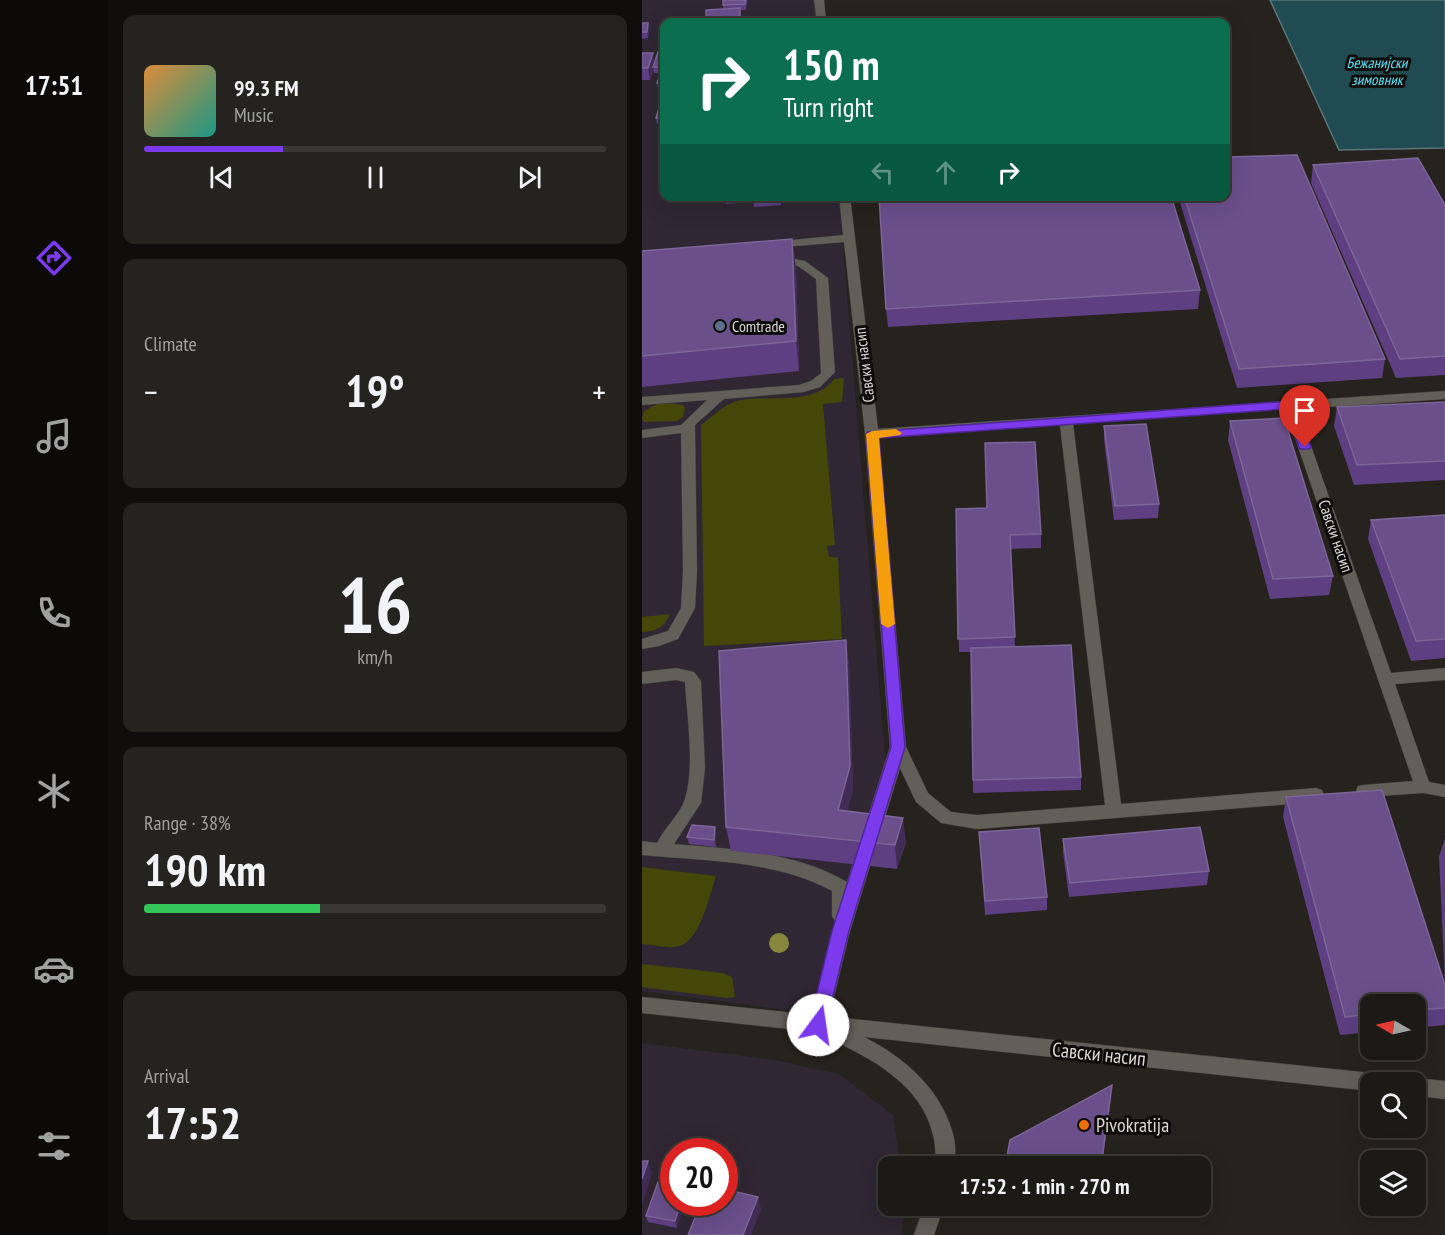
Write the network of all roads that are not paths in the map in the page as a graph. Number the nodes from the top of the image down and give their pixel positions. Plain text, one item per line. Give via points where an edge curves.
1 (819, 0) edge
2 (821, 18) edge
3 (845, 201) edge
4 (850, 238) junction
5 (757, 246) edge
6 (764, 261) edge
7 (720, 395) junction
8 (1445, 395) edge
9 (642, 401) edge
10 (1290, 405) junction
11 (1066, 420) junction
12 (689, 428) junction
13 (642, 434) edge
14 (872, 434) junction
15 (642, 644) edge
16 (1445, 674) edge
17 (642, 678) edge
18 (1386, 679) junction
19 (898, 747) junction
20 (1423, 787) junction
21 (1445, 791) edge
22 (1351, 792) edge
23 (1328, 794) edge
24 (1114, 811) junction
25 (642, 848) edge
26 (663, 850) junction
27 (841, 931) junction
28 (642, 1005) edge
29 (818, 1025) junction
30 (1360, 1081) edge
31 (1426, 1088) edge
32 (1445, 1090) edge
33 (945, 1156) edge
34 (931, 1216) edge
35 (924, 1235) edge

1 - 2 street
3 - 4 street, Савски насип
4 - 5 street
4 - 14 street, Савски насип
6 - 7 street via 801,264 822,278 829,372 812,387
7 - 9 street
7 - 12 street via 688,424
8 - 10 street
10 - 11 street
10 - 18 street, Савски насип
11 - 14 street
11 - 24 street
12 - 13 street
12 - 15 street via 688,608 673,634
14 - 19 street, Савски насип
16 - 18 street
17 - 26 street via 676,674 689,676 693,681 697,768 693,803 670,833
18 - 20 street, Савски насип
19 - 24 street via 922,797 947,818 977,822
19 - 27 street, Савски насип
20 - 21 street
20 - 22 street
23 - 24 street
25 - 26 street
26 - 27 street via 782,865 827,877 841,887
27 - 29 street, Савски насип
28 - 29 street, Савски насип
29 - 30 street, Савски насип
29 - 33 street, Савски насип via 879,1055 915,1083 930,1101 943,1132
31 - 32 street
34 - 35 street

